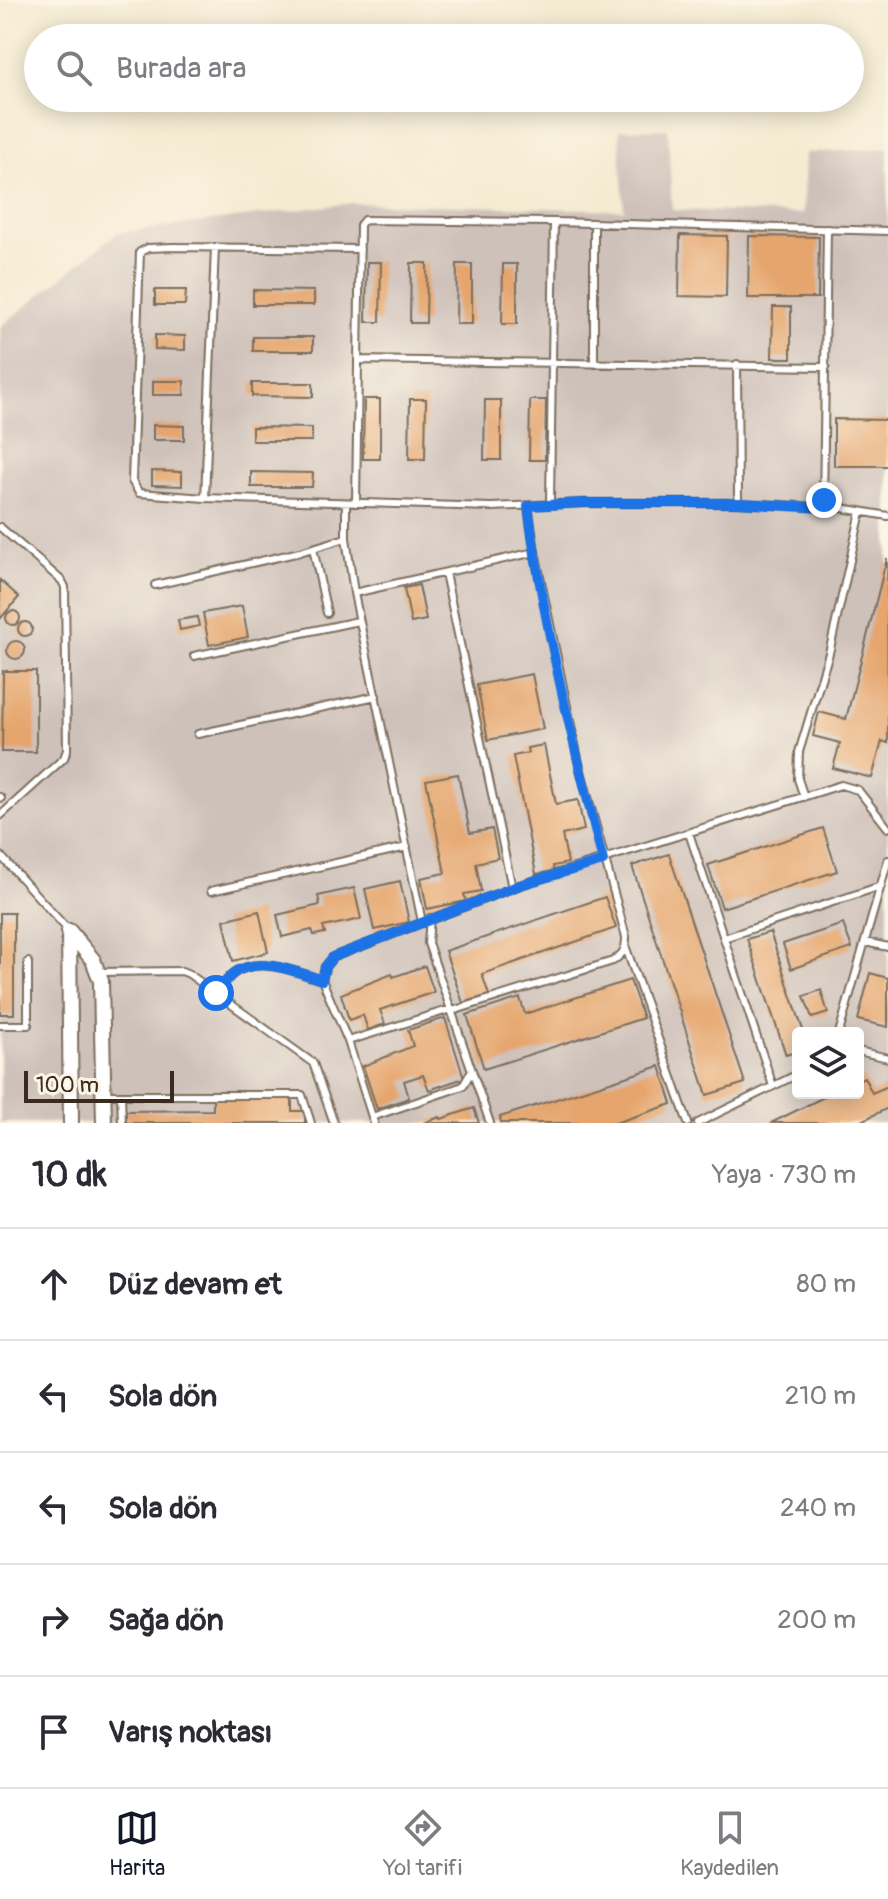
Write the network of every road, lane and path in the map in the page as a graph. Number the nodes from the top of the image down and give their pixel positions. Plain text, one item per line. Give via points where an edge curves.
1 (554, 222) junction
2 (594, 224) junction
3 (827, 229) junction
4 (888, 231) edge
5 (215, 247) junction
6 (360, 249) junction
7 (358, 360) junction
8 (553, 364) junction
9 (594, 364) junction
10 (737, 364) junction
11 (826, 367) junction
12 (205, 498) junction
13 (346, 503) junction
14 (356, 503) junction
15 (550, 503) junction
16 (738, 503) junction
17 (528, 506) junction
18 (823, 508) junction
19 (861, 512) junction
20 (888, 516) edge
21 (0, 527) edge
22 (346, 538) junction
23 (313, 548) junction
24 (535, 552) junction
25 (445, 573) junction
26 (155, 585) dead end
27 (354, 593) junction
28 (327, 613) dead end
29 (358, 621) junction
30 (194, 656) dead end
31 (376, 696) junction
32 (198, 734) dead end
33 (804, 797) junction
34 (0, 816) edge
35 (888, 828) edge
36 (689, 833) junction
37 (407, 847) junction
38 (0, 855) edge
39 (888, 860) edge
40 (603, 861) junction
41 (881, 886) junction
42 (512, 888) junction
43 (211, 891) dead end
44 (430, 918) junction
45 (422, 922) junction
46 (69, 931) junction
47 (724, 938) junction
48 (865, 942) junction
49 (888, 947) edge
50 (626, 948) junction
51 (28, 962) dead end
52 (98, 972) junction
53 (322, 980) junction
54 (216, 993) junction
55 (451, 1010) junction
56 (0, 1025) edge
57 (841, 1027) edge
58 (348, 1041) junction
59 (864, 1052) edge
60 (888, 1058) edge
61 (472, 1070) junction
62 (792, 1077) edge
63 (773, 1086) junction
64 (103, 1095) junction
65 (121, 1095) junction
66 (373, 1120) edge
67 (71, 1123) edge
68 (104, 1123) edge
69 (122, 1123) edge
70 (311, 1123) edge
71 (334, 1123) edge
72 (490, 1123) edge
73 (688, 1123) edge
74 (698, 1123) edge

1 - 2 lane
1 - 6 lane via 364,220
1 - 8 lane
2 - 3 lane
2 - 9 lane
3 - 4 lane
3 - 11 lane
5 - 6 lane
5 - 12 lane
5 - 12 lane via 148,248 138,254 133,485 142,495
6 - 7 lane
7 - 8 lane
7 - 14 lane
8 - 9 lane
8 - 15 lane
9 - 10 lane
10 - 11 lane
10 - 16 lane
11 - 18 lane
12 - 13 lane
13 - 14 lane
13 - 22 lane
14 - 17 lane
15 - 16 lane
15 - 17 lane
16 - 18 lane
17 - 24 lane
18 - 19 lane
19 - 20 lane
19 - 33 lane via 829,653 799,752
21 - 34 lane via 65,587 67,750
22 - 23 lane
22 - 27 lane
23 - 26 lane
23 - 28 lane
24 - 25 lane
24 - 40 lane
25 - 27 lane
25 - 42 lane
27 - 29 lane
29 - 30 lane
29 - 31 lane
31 - 32 lane
31 - 37 lane
33 - 35 lane via 850,786
33 - 36 lane
36 - 40 lane
36 - 47 lane
37 - 43 lane
37 - 45 lane
38 - 46 lane
39 - 41 lane
40 - 42 lane
40 - 50 lane
41 - 47 lane
41 - 48 lane
42 - 44 lane
44 - 45 lane
44 - 55 lane via 428,943
45 - 53 lane via 333,957
46 - 52 street
46 - 67 street
47 - 63 lane
48 - 49 lane
48 - 57 lane
50 - 55 lane via 613,961
50 - 73 lane
51 - 56 lane via 28,1025
52 - 54 lane via 182,971
52 - 64 street
53 - 54 lane via 258,966 235,972
53 - 58 lane
54 - 71 lane via 313,1063
55 - 58 lane
55 - 61 lane
58 - 66 lane
59 - 60 lane
61 - 66 lane via 463,1086
61 - 72 lane
62 - 63 lane
63 - 74 lane
64 - 65 lane
64 - 68 street
65 - 69 lane
65 - 70 lane via 302,1095

